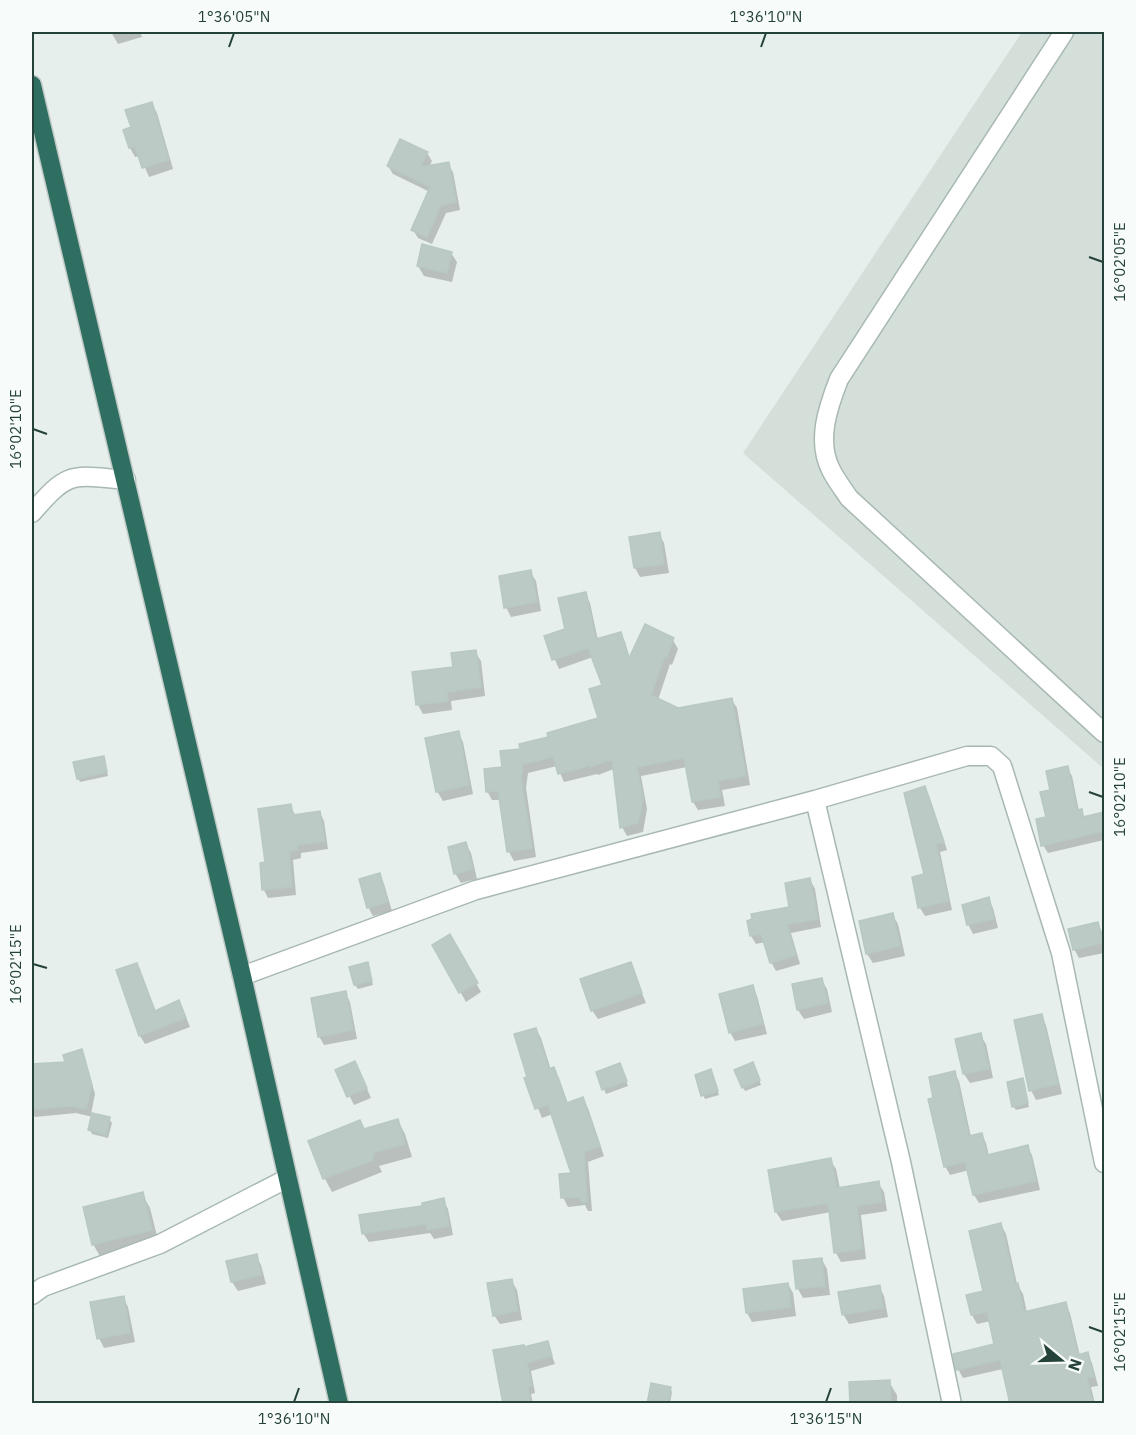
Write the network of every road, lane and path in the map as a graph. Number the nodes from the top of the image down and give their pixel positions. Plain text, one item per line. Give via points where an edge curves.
1 (1064, 32) edge
2 (32, 85) edge
3 (126, 480) junction
4 (32, 513) edge
5 (1104, 733) edge
6 (815, 800) junction
7 (242, 976) junction
8 (1104, 1163) edge
9 (288, 1178) junction
10 (32, 1295) edge
11 (339, 1404) edge
12 (952, 1404) edge

1 - 5 street via 839,379 828,407 824,442 830,468 849,498
2 - 3 highway
3 - 4 street via 69,478 53,488
3 - 7 highway
6 - 7 street via 476,890
6 - 8 street via 967,756 991,756 1002,766 1060,953
6 - 12 street via 901,1162
7 - 9 highway
9 - 10 street via 160,1244 43,1287
9 - 11 highway

